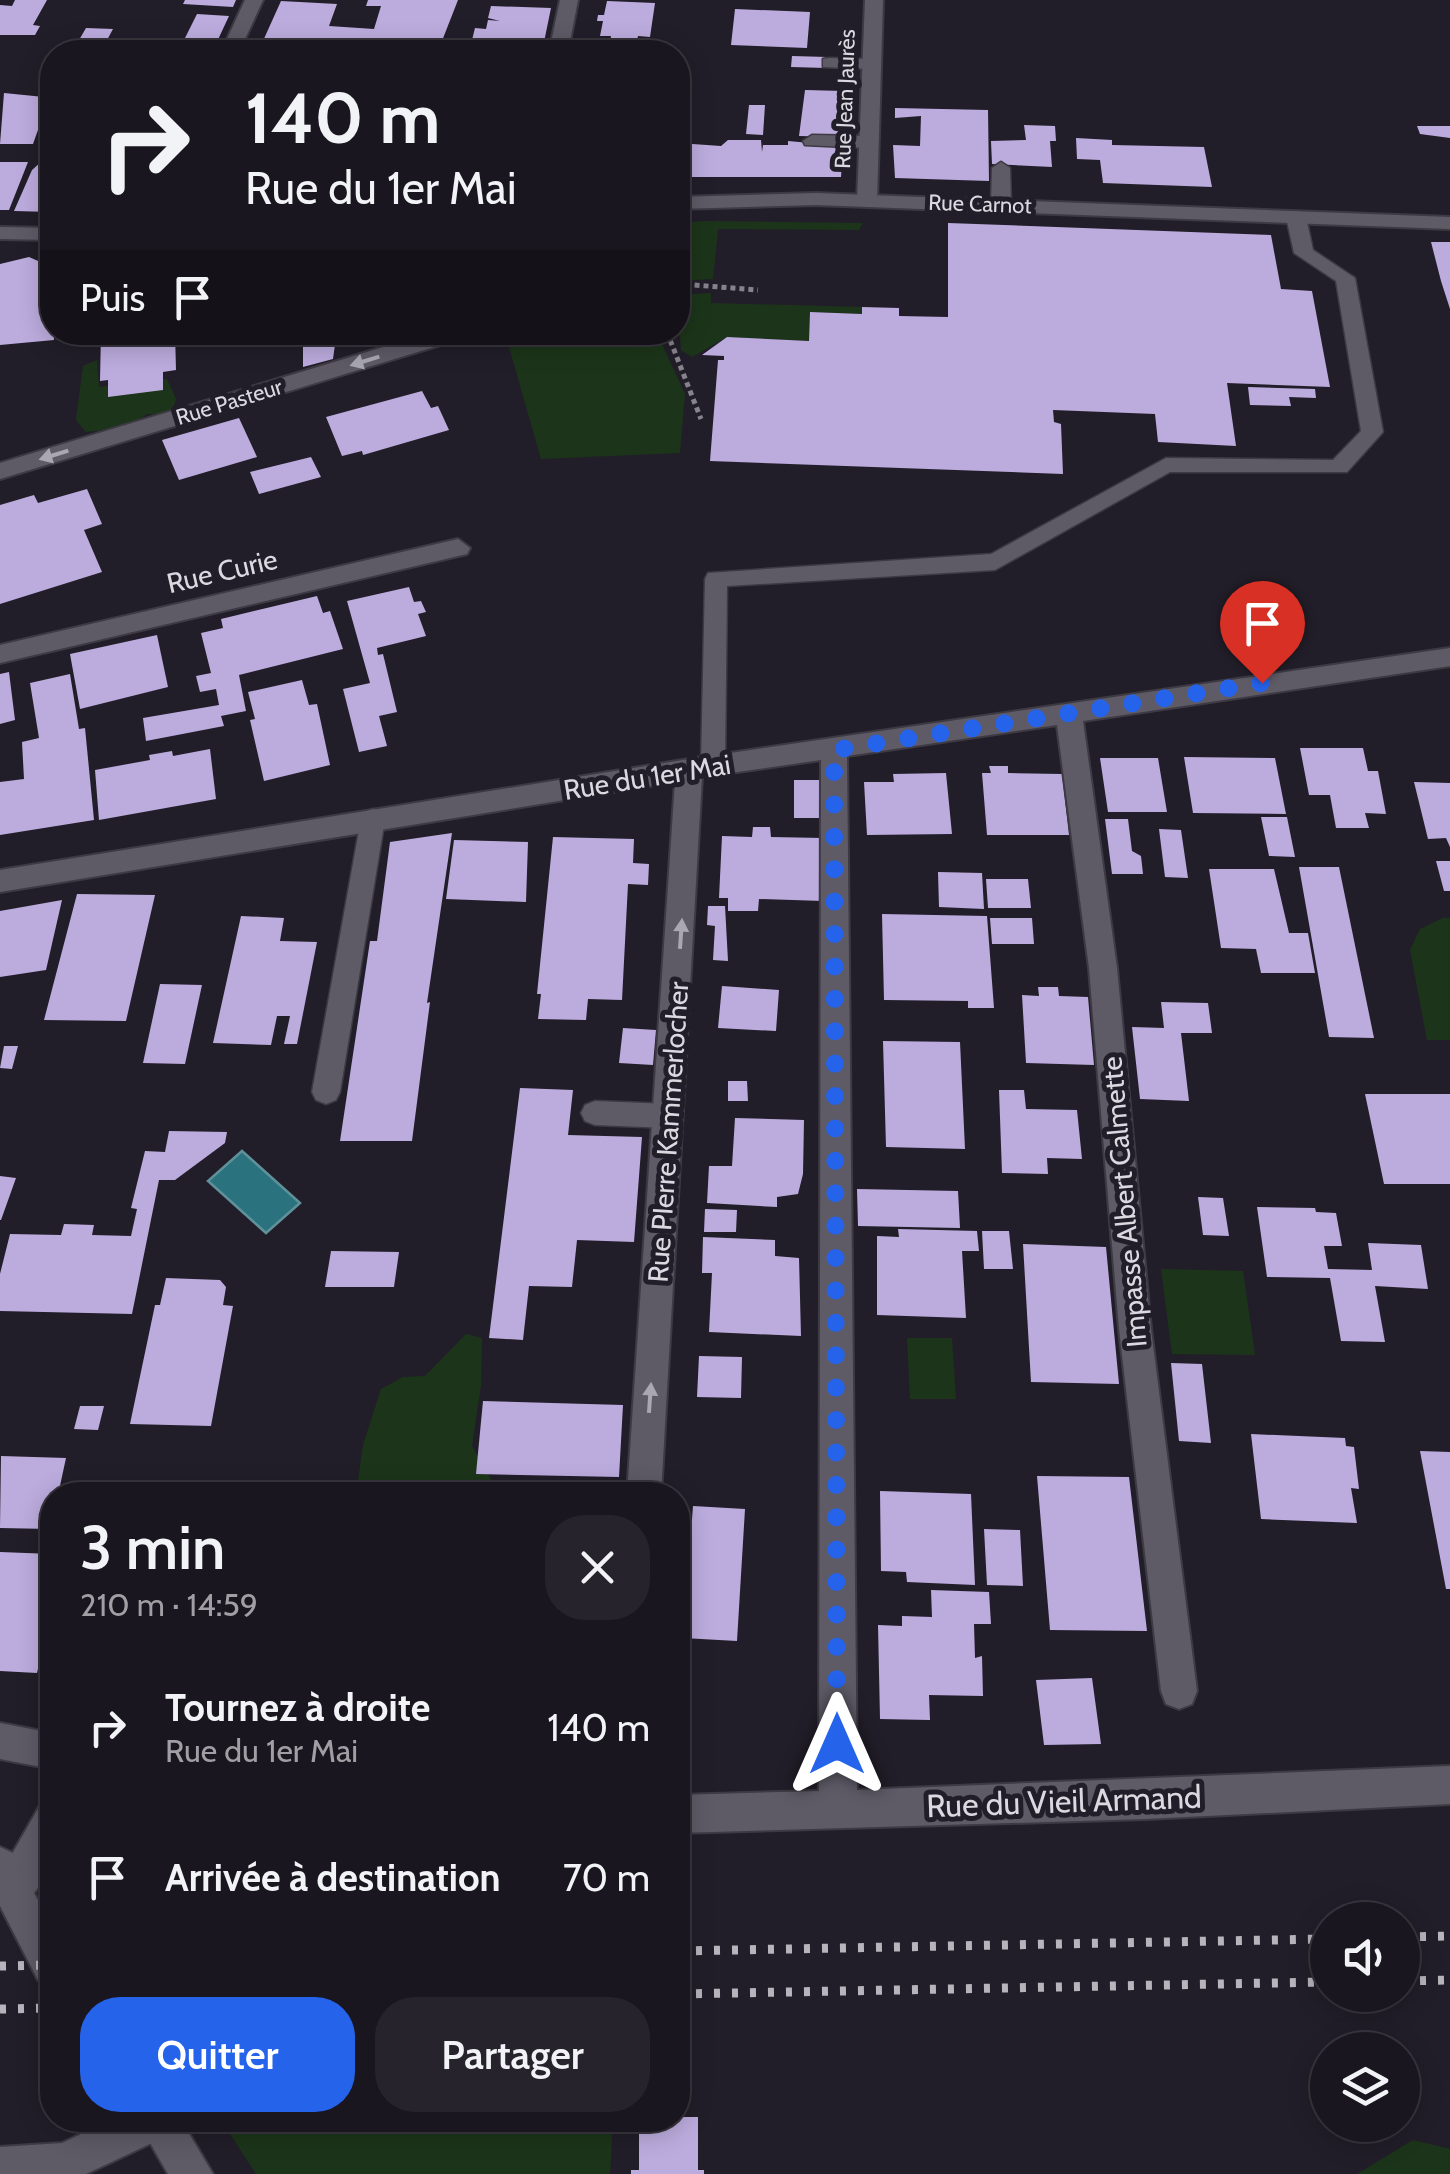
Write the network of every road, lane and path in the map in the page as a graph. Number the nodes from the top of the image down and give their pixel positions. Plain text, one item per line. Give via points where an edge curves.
1 (254, 0) edge
2 (569, 0) edge
3 (874, 0) edge
4 (236, 40) edge
5 (561, 40) edge
6 (829, 63) dead end
7 (872, 64) junction
8 (812, 141) dead end
9 (868, 142) junction
10 (1001, 168) dead end
11 (867, 201) junction
12 (690, 203) edge
13 (1001, 204) junction
14 (1289, 217) junction
15 (1450, 223) edge
16 (0, 232) edge
17 (40, 234) edge
18 (690, 287) edge
19 (758, 290) dead end
20 (415, 345) edge
21 (672, 345) edge
22 (701, 419) dead end
23 (0, 472) edge
24 (458, 548) dead end
25 (0, 654) edge
26 (1450, 658) edge
27 (1070, 713) junction
28 (834, 750) junction
29 (701, 768) junction
30 (373, 819) junction
31 (0, 881) edge
32 (326, 1092) dead end
33 (595, 1113) dead end
34 (669, 1116) junction
35 (645, 1482) edge
36 (1180, 1691) dead end
37 (0, 1741) edge
38 (40, 1747) edge
39 (1450, 1785) edge
40 (838, 1808) junction
41 (690, 1814) edge
42 (40, 1835) edge
43 (7, 1878) edge
44 (40, 1943) edge
45 (132, 2132) edge
46 (165, 2132) edge
47 (0, 2168) edge
48 (192, 2174) edge

1 - 4 street
2 - 5 street
3 - 7 street, Rue Jean Jaurès
6 - 7 lane
7 - 9 street, Rue Jean Jaurès
8 - 9 lane
9 - 11 street, Rue Jean Jaurès
10 - 13 lane
11 - 12 street, Rue Carnot
11 - 13 street, Rue Carnot
13 - 14 street, Rue Carnot
14 - 15 street, Rue Carnot
14 - 29 lane via 1304,254 1345,278 1372,432 1339,467 1166,464 994,562 716,579 710,731
16 - 17 street
18 - 19 path
20 -> 23 street, Rue Pasteur
21 - 22 path
24 - 25 street, Rue Curie
26 - 27 street, Rue du 1er Mai
27 - 28 street, Rue du 1er Mai
27 - 36 street, Impasse Albert Calmette
28 - 29 street, Rue du 1er Mai
28 - 40 street
29 - 30 street, Rue du 1er Mai
34 -> 29 street, Rue PIerre Kammerlocher
30 - 31 street, Rue du 1er Mai
30 - 32 lane
33 - 34 lane
35 -> 34 street, Rue PIerre Kammerlocher
37 - 38 street
39 - 40 street, Rue du Vieil Armand
40 - 41 street, Rue du Vieil Armand
42 - 43 street
43 - 44 street
45 - 47 street via 64,2164
46 - 48 street

